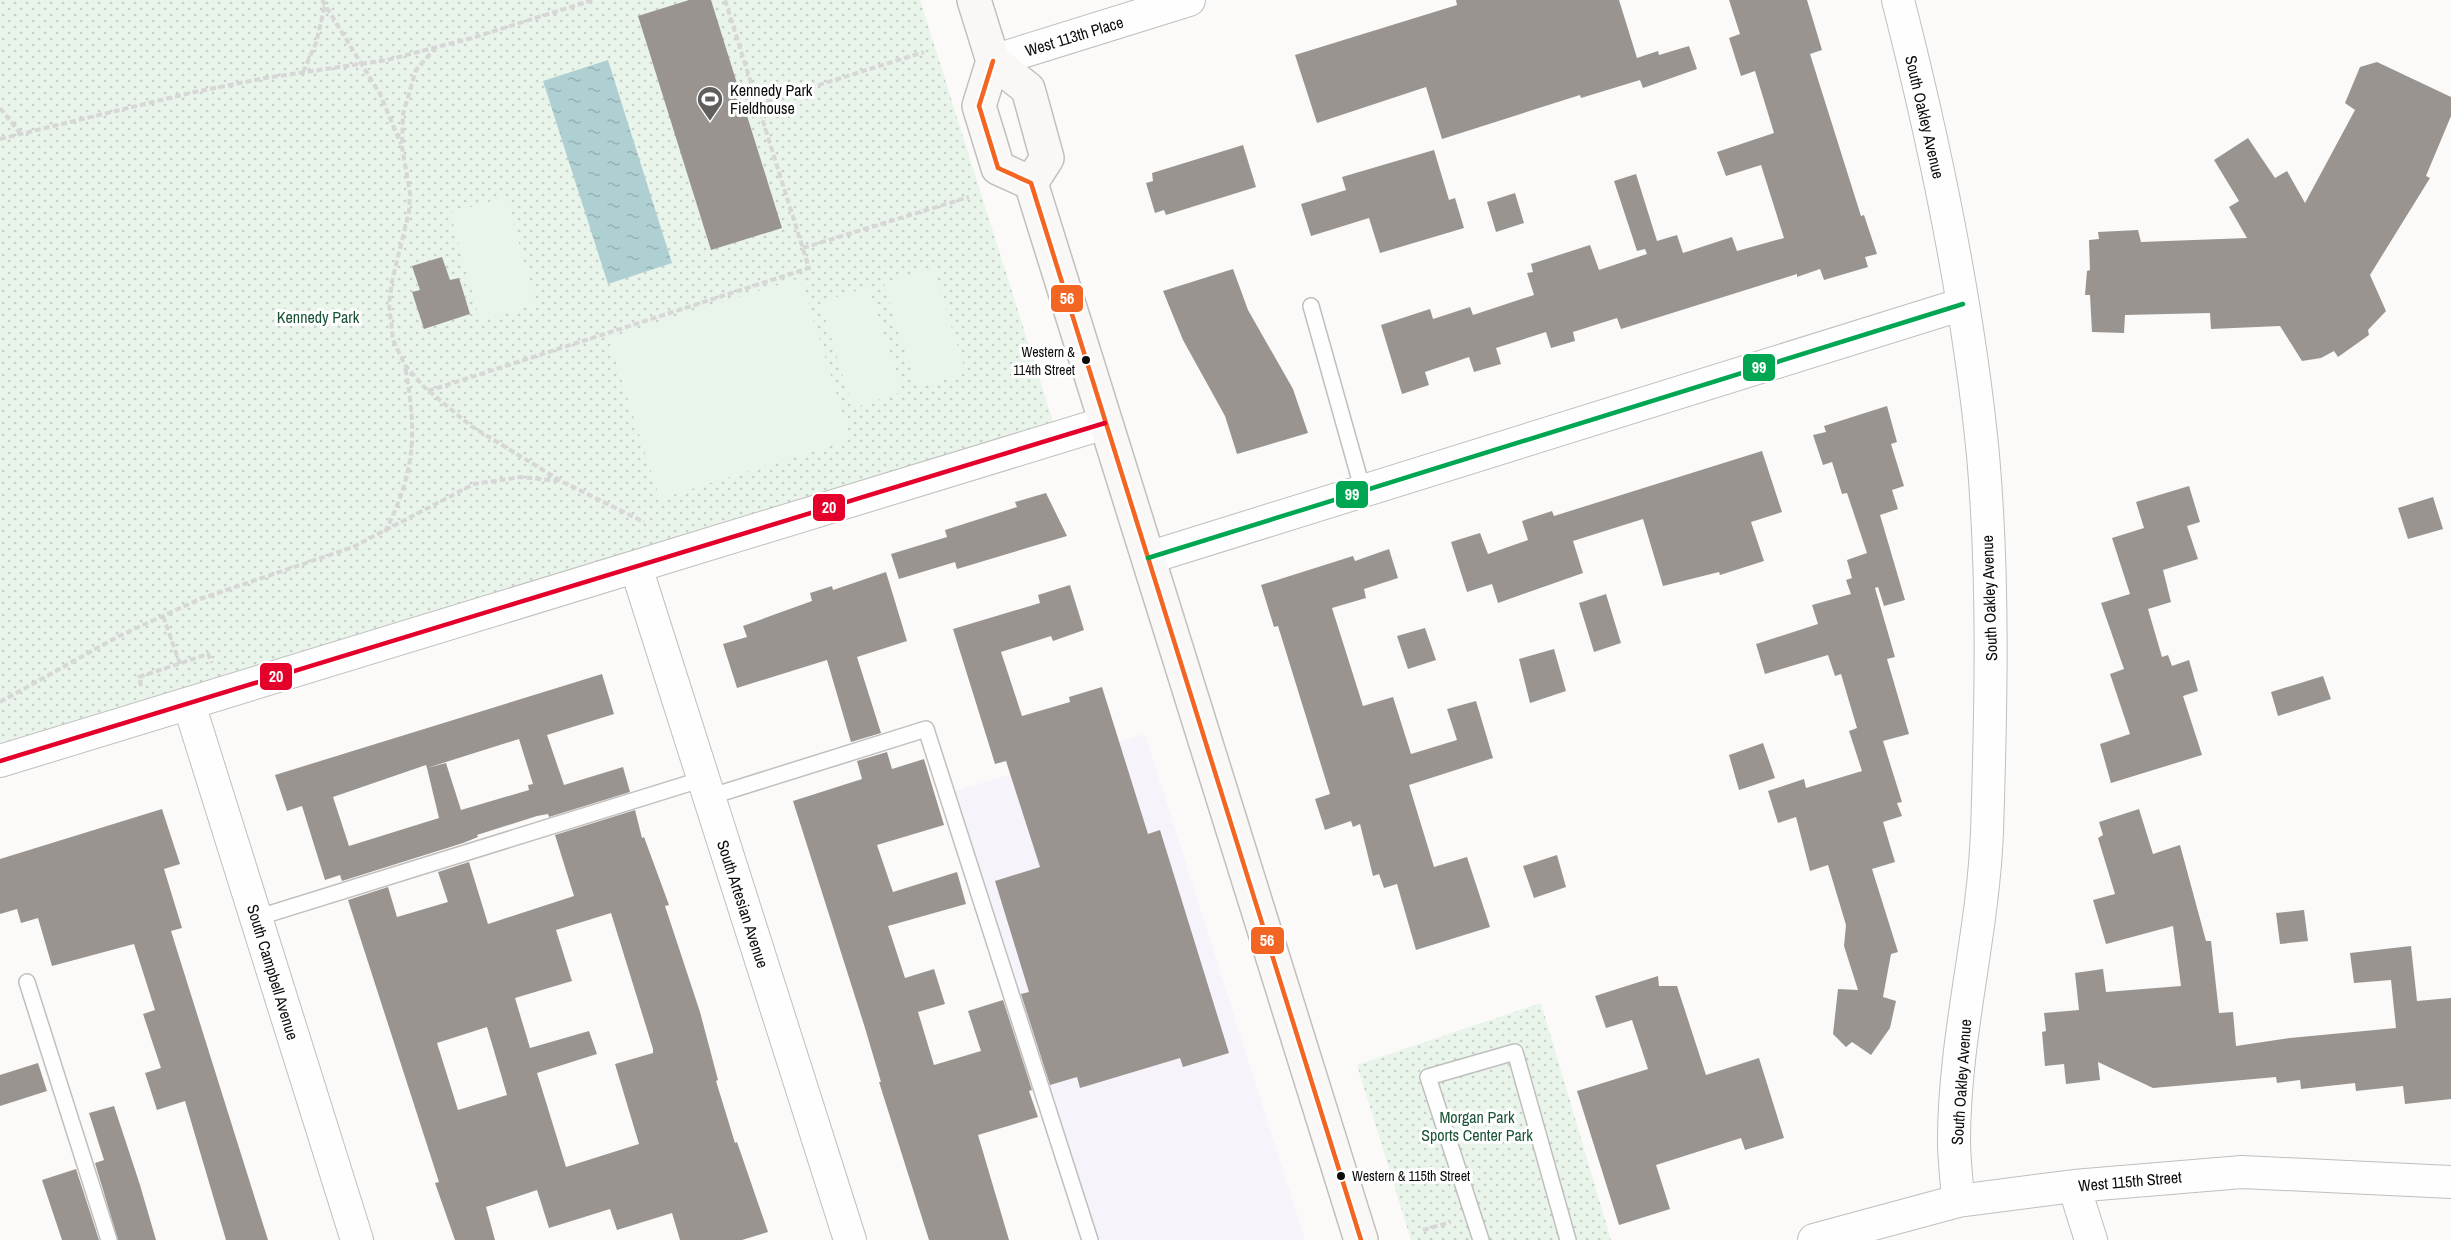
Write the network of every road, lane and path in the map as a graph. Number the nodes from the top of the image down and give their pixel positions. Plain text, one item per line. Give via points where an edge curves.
1 (593, 0) edge
2 (725, 0) edge
3 (974, 0) edge
4 (1189, 0) edge
5 (1898, 0) edge
6 (323, 2) edge
7 (436, 47) junction
8 (924, 51) dead end
9 (993, 61) junction
10 (362, 63) junction
11 (302, 73) junction
12 (758, 104) junction
13 (0, 108) edge
14 (20, 133) junction
15 (0, 139) edge
16 (402, 147) junction
17 (1031, 183) junction
18 (969, 197) dead end
19 (803, 249) junction
20 (1963, 304) junction
21 (1311, 306) dead end
22 (405, 365) junction
23 (428, 391) junction
24 (1106, 423) junction
25 (561, 481) junction
26 (1363, 491) junction
27 (644, 522) dead end
28 (384, 533) junction
29 (1148, 558) junction
30 (636, 567) junction
31 (163, 616) junction
32 (208, 654) dead end
33 (180, 664) junction
34 (139, 677) dead end
35 (0, 702) edge
36 (189, 704) junction
37 (0, 761) edge
38 (706, 788) junction
39 (256, 918) junction
40 (27, 982) dead end
41 (2451, 1182) edge
42 (2074, 1186) junction
43 (1958, 1201) junction
44 (1437, 1226) dead end
45 (1423, 1230) dead end
46 (109, 1240) edge
47 (357, 1240) edge
48 (850, 1240) edge
49 (1090, 1240) edge
50 (1360, 1240) edge
51 (1481, 1240) edge
52 (1568, 1240) edge
53 (1814, 1240) edge
54 (2091, 1240) edge

1 - 7 path
2 - 12 path
3 - 9 main road
4 - 9 street, West 113th Place
5 - 20 street, South Oakley Avenue via 1929,125
6 - 10 path
6 - 11 path via 316,43
7 - 10 path
7 - 16 path via 416,70 407,95
8 - 12 path
9 - 17 main road via 1028,89 1047,158
9 - 17 main road via 979,106 998,168
10 - 11 path
10 - 16 path
11 - 14 path via 190,93
12 - 19 path
13 - 14 path
14 - 15 path
16 - 22 path via 410,212 389,304 393,340
17 - 24 main road
18 - 19 path
19 - 23 path via 809,268
20 - 26 street
20 - 43 street, South Oakley Avenue via 1983,454 1991,606 1986,865 1962,1038 1954,1140
21 - 26 lane
22 - 23 path
22 - 28 path via 414,442 396,509
23 - 25 path via 471,426
24 - 29 main road
24 - 30 street
25 - 27 path
25 - 28 path via 521,477 474,484
26 - 29 street
28 - 31 path
29 - 50 main road
30 - 36 street
30 - 38 street, South Artesian Avenue
31 - 33 path
31 - 35 path
32 - 33 path
33 - 34 path
36 - 37 street
36 - 39 street, South Campbell Avenue
38 - 39 lane
38 - 48 street, South Artesian Avenue
38 - 49 lane via 926,729
39 - 47 street, South Campbell Avenue
40 - 46 lane
41 - 42 street, West 115th Street via 2242,1172
42 - 43 street, West 115th Street
42 - 54 street
43 - 53 street, West 115th Street
44 - 45 path
51 - 52 lane via 1428,1077 1515,1052

